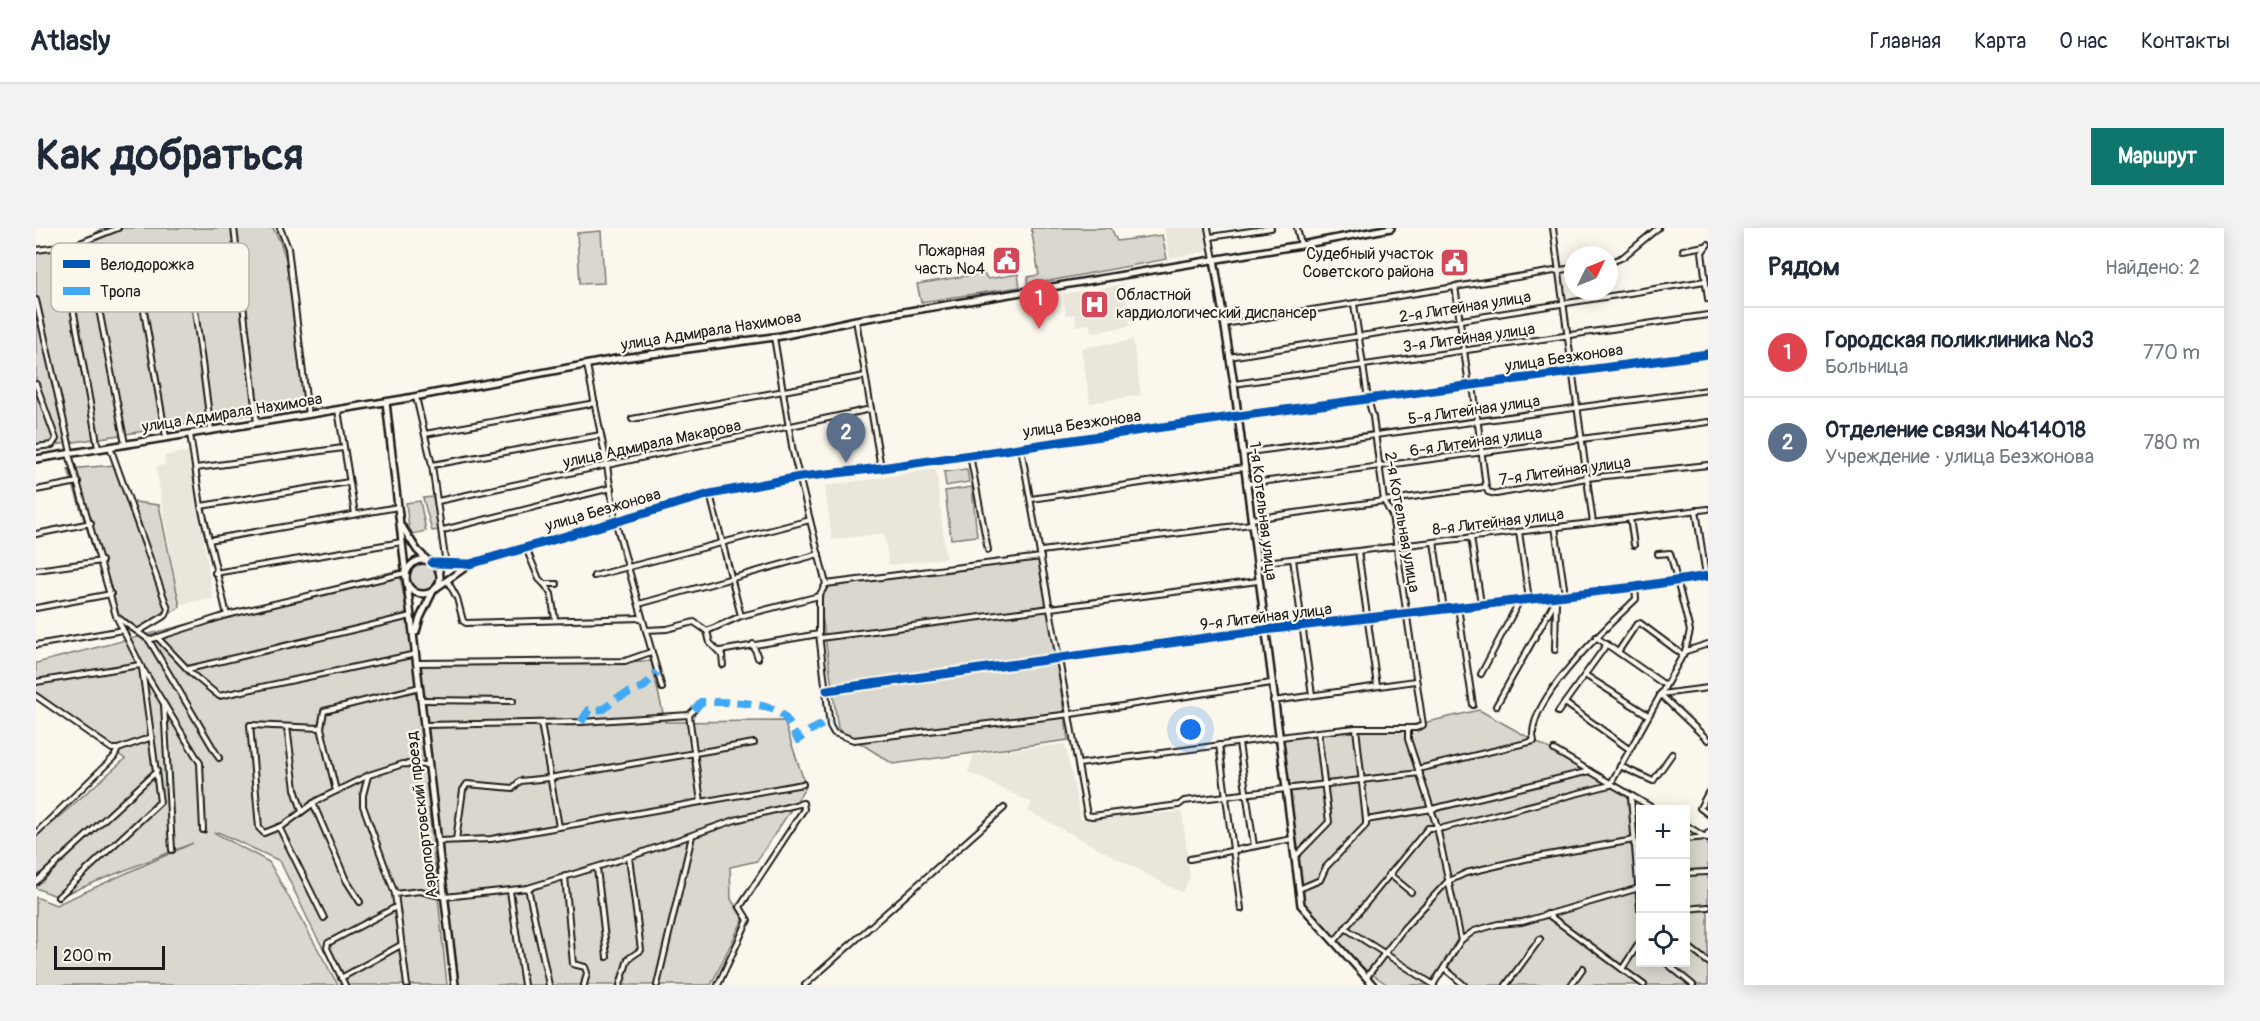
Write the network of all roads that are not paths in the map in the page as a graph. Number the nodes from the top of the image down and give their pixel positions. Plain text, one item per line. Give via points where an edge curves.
1 (118, 228) edge
2 (234, 228) edge
3 (280, 228) edge
4 (1208, 228) edge
5 (1271, 228) edge
6 (1297, 228) edge
7 (1391, 228) edge
8 (1553, 228) edge
9 (1658, 228) edge
10 (1262, 229) edge
11 (1210, 237) junction
12 (80, 243) edge
13 (236, 243) edge
14 (1707, 245) edge
15 (1301, 246) junction
16 (39, 249) edge
17 (1683, 250) dead end
18 (36, 255) edge
19 (1214, 259) junction
20 (1618, 259) edge
21 (1558, 268) junction
22 (1564, 268) edge
23 (1705, 281) junction
24 (1455, 286) junction
25 (1708, 299) edge
26 (36, 300) edge
27 (1564, 303) junction
28 (1354, 304) junction
29 (74, 312) edge
30 (100, 312) edge
31 (144, 312) edge
32 (195, 312) edge
33 (244, 312) edge
34 (1708, 315) edge
35 (856, 320) junction
36 (1459, 320) junction
37 (1224, 324) junction
38 (1358, 336) junction
39 (1568, 336) junction
40 (774, 337) junction
41 (1464, 351) junction
42 (1708, 354) edge
43 (1229, 357) junction
44 (587, 365) junction
45 (1363, 365) junction
46 (1573, 372) junction
47 (865, 376) junction
48 (36, 384) edge
49 (1234, 384) junction
50 (1471, 385) junction
51 (1708, 390) edge
52 (782, 393) junction
53 (416, 397) junction
54 (1368, 399) junction
55 (386, 402) junction
56 (595, 403) junction
57 (1578, 408) junction
58 (871, 409) junction
59 (338, 410) junction
60 (308, 415) junction
61 (1238, 416) junction
62 (632, 419) dead end
63 (1478, 421) junction
64 (1708, 422) edge
65 (257, 423) junction
66 (789, 428) junction
67 (211, 430) junction
68 (190, 433) junction
69 (425, 434) junction
70 (601, 435) junction
71 (1374, 436) junction
72 (166, 437) junction
73 (1582, 439) junction
74 (125, 444) junction
75 (36, 447) edge
76 (110, 447) junction
77 (98, 448) junction
78 (343, 448) junction
79 (1021, 448) junction
80 (70, 453) junction
81 (1242, 453) junction
82 (1482, 453) junction
83 (970, 455) junction
84 (36, 459) edge
85 (432, 465) junction
86 (607, 465) junction
87 (1708, 465) edge
88 (1379, 467) junction
89 (196, 468) junction
90 (881, 468) junction
91 (1244, 468) junction
92 (800, 477) junction
93 (1587, 478) junction
94 (78, 482) junction
95 (349, 482) junction
96 (1246, 484) junction
97 (1486, 487) junction
98 (611, 488) junction
99 (36, 490) edge
100 (710, 494) junction
101 (1031, 499) junction
102 (438, 501) junction
103 (1384, 501) junction
104 (201, 506) junction
105 (398, 507) junction
106 (1708, 509) edge
107 (1696, 510) junction
108 (355, 514) junction
109 (1630, 518) junction
110 (615, 520) junction
111 (810, 520) junction
112 (400, 521) junction
113 (1251, 521) junction
114 (1593, 522) junction
115 (91, 523) junction
116 (1555, 527) junction
117 (443, 530) junction
118 (1519, 532) junction
119 (36, 534) edge
120 (1471, 537) junction
121 (209, 540) junction
122 (403, 542) junction
123 (1434, 542) junction
124 (722, 543) junction
125 (1634, 545) dead end
126 (1396, 546) junction
127 (526, 548) junction
128 (988, 550) dead end
129 (1041, 551) junction
130 (1358, 551) junction
131 (819, 554) junction
132 (1658, 555) dead end
133 (1041, 557) junction
134 (1293, 559) junction
135 (102, 561) junction
136 (431, 563) junction
137 (1256, 563) junction
138 (470, 564) junction
139 (446, 565) junction
140 (628, 567) junction
141 (36, 570) edge
142 (215, 573) junction
143 (594, 576) dead end
144 (1707, 576) edge
145 (406, 578) junction
146 (732, 578) junction
147 (447, 580) junction
148 (1258, 581) junction
149 (1678, 582) junction
150 (544, 584) junction
151 (557, 584) dead end
152 (826, 584) junction
153 (1635, 587) junction
154 (435, 589) junction
155 (111, 594) junction
156 (1565, 594) junction
157 (819, 596) junction
158 (1529, 598) junction
159 (1557, 598) junction
160 (1519, 601) junction
161 (639, 604) junction
162 (1481, 604) junction
163 (1458, 607) junction
164 (36, 608) edge
165 (1050, 608) junction
166 (1444, 610) junction
167 (226, 615) junction
168 (412, 615) junction
169 (1406, 615) junction
170 (116, 616) junction
171 (741, 616) junction
172 (642, 618) junction
173 (555, 619) junction
174 (1369, 619) junction
175 (1302, 627) junction
176 (123, 630) junction
177 (139, 630) junction
178 (646, 630) junction
179 (1264, 630) junction
180 (707, 631) junction
181 (820, 636) junction
182 (157, 637) junction
183 (1596, 637) junction
184 (149, 640) junction
185 (415, 643) junction
186 (753, 644) junction
187 (1607, 644) junction
188 (1708, 644) edge
189 (36, 645) edge
190 (1555, 650) dead end
191 (720, 651) junction
192 (651, 652) junction
193 (1618, 652) junction
194 (1684, 653) junction
195 (417, 654) junction
196 (758, 658) dead end
197 (1059, 660) junction
198 (417, 663) junction
199 (723, 665) dead end
200 (141, 667) junction
201 (187, 669) junction
202 (1480, 674) dead end
203 (1585, 675) junction
204 (1415, 681) junction
205 (36, 682) edge
206 (1271, 683) junction
207 (1665, 685) junction
208 (1377, 686) junction
209 (421, 687) junction
210 (662, 688) dead end
211 (1708, 688) edge
212 (827, 690) junction
213 (1660, 694) junction
214 (1312, 695) junction
215 (36, 696) edge
216 (422, 700) junction
217 (513, 701) dead end
218 (1273, 701) junction
219 (1565, 703) junction
220 (164, 704) junction
221 (1473, 705) dead end
222 (1496, 706) dead end
223 (694, 710) dead end
224 (1558, 712) dead end
225 (1071, 714) junction
226 (689, 715) junction
227 (1648, 715) junction
228 (541, 723) junction
229 (425, 725) junction
230 (287, 727) junction
231 (321, 728) junction
232 (1356, 728) junction
233 (1408, 728) junction
234 (1318, 732) junction
235 (152, 736) junction
236 (1278, 739) junction
237 (1708, 740) edge
238 (754, 742) dead end
239 (1239, 743) junction
240 (1219, 746) junction
241 (118, 749) junction
242 (1629, 749) junction
243 (1554, 750) dead end
244 (694, 753) junction
245 (1672, 754) dead end
246 (219, 758) dead end
247 (1078, 764) junction
248 (430, 765) junction
249 (1620, 766) junction
250 (158, 771) junction
251 (1419, 771) junction
252 (1590, 771) junction
253 (369, 775) junction
254 (549, 778) junction
255 (1362, 781) junction
256 (803, 784) dead end
257 (1324, 784) junction
258 (1610, 785) junction
259 (1285, 788) junction
260 (336, 791) junction
261 (1708, 793) edge
262 (1246, 794) junction
263 (1226, 796) junction
264 (1630, 796) junction
265 (701, 802) junction
266 (313, 803) junction
267 (1647, 805) edge
268 (1004, 808) dead end
269 (1432, 809) junction
270 (302, 811) junction
271 (1708, 814) edge
272 (1366, 820) junction
273 (279, 827) junction
274 (559, 827) junction
275 (1437, 827) junction
276 (1690, 827) edge
277 (203, 831) dead end
278 (36, 833) edge
279 (692, 836) junction
280 (1707, 836) edge
281 (1690, 838) edge
282 (1292, 839) junction
283 (456, 840) junction
284 (439, 841) junction
285 (1634, 842) junction
286 (1254, 846) junction
287 (172, 850) dead end
288 (1234, 850) junction
289 (629, 857) junction
290 (1295, 858) junction
291 (1190, 859) dead end
292 (1636, 859) edge
293 (597, 868) junction
294 (1708, 872) edge
295 (1690, 873) edge
296 (1389, 874) junction
297 (565, 876) junction
298 (1450, 881) junction
299 (36, 882) edge
300 (528, 888) junction
301 (1299, 889) junction
302 (1636, 889) edge
303 (510, 891) junction
304 (1411, 892) dead end
305 (395, 894) junction
306 (58, 897) dead end
307 (445, 897) junction
308 (360, 902) dead end
309 (396, 907) junction
310 (1708, 907) edge
311 (1241, 909) dead end
312 (1690, 909) edge
313 (1546, 914) junction
314 (324, 918) dead end
315 (1345, 928) junction
316 (1540, 939) dead end
317 (1461, 940) junction
318 (1334, 942) junction
319 (401, 945) junction
320 (1636, 948) edge
321 (1690, 948) dead end
322 (1384, 953) junction
323 (1708, 954) edge
324 (607, 957) dead end
325 (1706, 961) edge
326 (1670, 967) edge
327 (1444, 968) junction
328 (1583, 968) dead end
329 (1622, 969) junction
330 (341, 978) junction
331 (1366, 978) junction
332 (345, 985) edge
333 (407, 985) edge
334 (456, 985) edge
335 (524, 985) edge
336 (549, 985) edge
337 (584, 985) edge
338 (620, 985) edge
339 (657, 985) edge
340 (718, 985) edge
341 (805, 985) edge
342 (1373, 985) edge
343 (1434, 985) edge
344 (1464, 985) edge
345 (1506, 985) edge
346 (1571, 985) edge
347 (1644, 985) edge
348 (1693, 985) edge

1 - 12 street
2 - 13 street
3 - 60 street via 288,248
4 - 11 street, 1-я Котельная улица
5 - 10 street
6 - 15 street
7 - 15 main road, улица Адмирала Нахимова
8 - 21 street
9 - 20 street
10 - 11 street
11 - 19 street, 1-я Котельная улица
14 - 17 street
14 - 23 street via 1702,252
15 - 19 main road, улица Адмирала Нахимова
16 - 18 street
19 - 35 main road, улица Адмирала Нахимова
19 - 37 main road, 1-я Котельная улица
21 - 22 street
21 - 24 street
21 - 27 street
23 - 25 street
23 - 27 street, 2-я Литейная улица
24 - 28 street
24 - 36 street
26 - 80 street
27 - 36 street, 2-я Литейная улица
27 - 39 street
28 - 37 street
28 - 38 street, 2-я Котельная улица
29 - 77 street
30 - 74 street
31 - 72 street
32 - 67 street
33 - 65 street
34 - 39 street, 3-я Литейная улица
35 - 40 main road, улица Адмирала Нахимова
35 - 47 street
36 - 38 street, 2-я Литейная улица
36 - 41 street
37 - 43 main road, 1-я Котельная улица
38 - 43 street, 2-я Литейная улица
38 - 45 street, 2-я Котельная улица
39 - 41 street, 3-я Литейная улица
39 - 46 street
40 - 44 main road, улица Адмирала Нахимова
40 - 52 street
41 - 45 street, 3-я Литейная улица
41 - 50 street
42 - 46 main road, улица Безжонова
43 - 49 main road, 1-я Котельная улица
44 - 53 main road, улица Адмирала Нахимова
44 - 56 street
45 - 49 street, 3-я Литейная улица
45 - 54 street, 2-я Котельная улица
46 - 50 main road, улица Безжонова
46 - 57 street
47 - 52 street
47 - 58 street
48 - 75 street via 56,439 52,445
49 - 61 main road, 1-я Котельная улица
50 - 54 main road, улица Безжонова
50 - 63 street
51 - 57 street, 5-я Литейная улица
52 - 62 street
52 - 66 street
53 - 55 main road, улица Адмирала Нахимова
53 - 69 street
54 - 61 main road, улица Безжонова
54 - 71 street, 2-я Котельная улица
55 - 59 main road, улица Адмирала Нахимова
55 - 105 main road
56 - 69 street
56 - 70 street
57 - 63 street, 5-я Литейная улица
57 - 73 street
58 - 66 street, улица Адмирала Макарова
58 - 90 street
59 - 60 main road, улица Адмирала Нахимова
59 - 78 street
60 - 65 main road, улица Адмирала Нахимова
61 - 79 main road, улица Безжонова
61 - 81 main road, 1-я Котельная улица
63 - 71 street, 5-я Литейная улица
63 - 82 street
64 - 73 street, 6-я Литейная улица
65 - 67 main road, улица Адмирала Нахимова
66 - 86 street, улица Адмирала Макарова
66 - 92 street
67 - 68 main road, улица Адмирала Нахимова
68 - 72 main road, улица Адмирала Нахимова
68 - 89 street
69 - 85 street
70 - 85 street
70 - 86 street
71 - 81 street, 5-я Литейная улица
71 - 88 street, 2-я Котельная улица
72 - 74 main road, улица Адмирала Нахимова
73 - 82 street, 6-я Литейная улица
73 - 93 street
74 - 76 main road, улица Адмирала Нахимова
76 - 77 main road, улица Адмирала Нахимова
76 - 177 street via 168,609 166,615
77 - 80 main road, улица Адмирала Нахимова
78 - 89 street
78 - 95 street
79 - 83 main road, улица Безжонова
79 - 101 street
80 - 84 main road, улица Адмирала Нахимова
80 - 94 street
81 - 91 main road, 1-я Котельная улица
82 - 88 street, 6-я Литейная улица
82 - 97 street
83 - 90 main road, улица Безжонова
83 - 128 street
85 - 102 street
86 - 98 street
86 - 102 street, улица Адмирала Макарова
87 - 93 street, 7-я Литейная улица
88 - 96 street, 6-я Литейная улица
88 - 103 street, 2-я Котельная улица
89 - 104 street
90 - 92 main road, улица Безжонова
91 - 96 main road, 1-я Котельная улица
91 - 101 street
92 - 100 main road, улица Безжонова
92 - 111 street
93 - 97 street, 7-я Литейная улица via 1496,494
93 - 114 street
94 - 99 street
94 - 115 street
95 - 104 street
95 - 108 street
96 - 113 main road, 1-я Котельная улица
97 - 103 street, 7-я Литейная улица
98 - 110 street
98 - 117 street
100 - 110 main road, улица Безжонова
100 - 124 street
101 - 129 street
102 - 117 street
103 - 113 street, 7-я Литейная улица
103 - 126 street, 2-я Котельная улица via 1392,515
104 - 121 street
105 - 108 street
105 - 112 main road
106 - 107 street, 8-я Литейная улица
107 - 109 street, 8-я Литейная улица
107 - 144 street
108 - 121 street
109 - 114 street, 8-я Литейная улица
109 - 125 street
110 - 127 main road, улица Безжонова
110 - 140 street
111 - 124 street
111 - 131 street
112 - 122 main road, Аэропортовский проезд
112 - 136 main road via 412,544
113 - 129 street, 7-я Литейная улица
113 - 137 main road, 1-я Котельная улица
114 - 116 street, 8-я Литейная улица
115 - 119 street
115 - 135 street
116 - 118 street, 8-я Литейная улица
116 - 156 street
117 - 139 street
118 - 120 street, 8-я Литейная улица
118 - 158 street
120 - 123 street, 8-я Литейная улица
120 - 162 street
121 - 142 street
122 - 142 street
122 - 145 main road, Аэропортовский проезд
123 - 126 street, 8-я Литейная улица
123 - 166 street
124 - 140 street
124 - 146 street
126 - 130 street, 8-я Литейная улица
126 - 169 street, 2-я Котельная улица
127 - 138 main road, улица Безжонова
127 - 150 street
129 - 133 street
130 - 134 street, 8-я Литейная улица
130 - 174 street
131 - 146 street
131 - 152 street
132 - 149 street via 1670,553
133 - 152 street
133 - 165 street
134 - 137 street, 8-я Литейная улица
134 - 175 street
135 - 141 street
135 - 155 street
136 - 139 street
136 - 145 main road via 424,560 411,565
136 - 154 main road via 440,578
137 - 148 main road, 1-я Котельная улица
138 - 139 street
138 - 147 main road, улица Безжонова
140 - 143 street
140 - 161 street
142 - 167 street
144 - 149 street, 9-я Литейная улица
145 - 154 main road via 416,593
145 - 167 street
145 - 168 main road, Аэропортовский проезд
146 - 161 street
146 - 171 street
147 - 154 main road, улица Безжонова
147 - 173 street via 465,622
148 - 165 street
148 - 179 main road, 1-я Котельная улица
149 - 153 street, 9-я Литейная улица
149 - 194 street via 1690,631
150 - 151 street
150 - 173 street via 551,594
152 - 157 street
153 - 156 street, 9-я Литейная улица
153 - 183 street via 1636,599
154 - 185 main road via 420,618
155 - 164 street
155 - 170 street
156 - 159 street, 9-я Литейная улица
157 - 171 street
157 - 181 street
158 - 159 street, 9-я Литейная улица
158 - 160 street, 9-я Литейная улица
159 - 190 street
159 - 222 street
160 - 162 street, 9-я Литейная улица
160 - 202 street
161 - 172 street
162 - 163 street, 9-я Литейная улица
163 - 166 street, 9-я Литейная улица
163 - 221 street
165 - 181 street
165 - 197 street
166 - 169 street, 9-я Литейная улица
167 - 182 street
168 - 185 main road, Аэропортовский проезд
168 - 201 street
169 - 174 street, 9-я Литейная улица
169 - 204 street, 2-я Котельная улица
170 - 176 street
170 - 177 street
171 - 180 street
172 - 173 street
172 - 178 street
174 - 175 street, 9-я Литейная улица
174 - 208 street
175 - 179 street, 9-я Литейная улица
175 - 214 street
176 - 189 street
176 - 200 street
177 - 184 street
178 - 180 street via 694,622
178 - 192 street
179 - 197 street, 9-я Литейная улица
179 - 206 main road, 1-я Котельная улица
180 - 191 street via 712,646
181 - 186 street
181 - 212 street
182 - 184 street
182 - 201 street
183 - 187 street
183 - 251 street via 1556,686 1532,729 1534,741
184 - 246 street
185 - 195 main road, Аэропортовский проезд
186 - 191 street
186 - 196 street
187 - 193 street
187 - 203 street
188 - 194 street
191 - 199 street
192 - 198 street via 625,661
192 - 210 street
193 - 194 street via 1640,623
193 - 207 street
194 - 207 street
195 - 198 main road, Аэропортовский проезд
195 - 201 street via 219,696
197 - 212 street, 9-я Литейная улица
197 - 225 street
198 - 209 main road, Аэропортовский проезд
200 - 205 street
200 - 220 street
200 - 235 street
203 - 219 street
203 - 227 street
204 - 208 street
204 - 233 street, 2-я Котельная улица via 1424,721 1421,728
206 - 218 main road, 1-я Котельная улица
206 - 225 street
207 - 213 street
208 - 214 street
209 - 216 main road, Аэропортовский проезд
209 - 231 street via 325,710
211 - 213 street
212 - 225 street via 830,726 834,733 854,740
213 - 227 street
213 - 237 street
214 - 218 street
215 - 241 street via 110,748
216 - 217 street
216 - 229 main road, Аэропортовский проезд
218 - 236 main road, 1-я Котельная улица
219 - 224 street
219 - 242 street
220 - 277 street via 200,764
220 - 287 street
223 - 226 street
225 - 247 street
226 - 228 street
226 - 244 street
227 - 242 street
228 - 229 street
228 - 254 street
229 - 248 main road, Аэропортовский проезд
230 - 231 street
230 - 270 street via 295,789
230 - 273 street via 250,725 259,828 267,833
231 - 260 street
232 - 233 street
232 - 234 street
232 - 255 street
233 - 251 street
234 - 236 street
234 - 257 street
235 - 241 street
235 - 250 street
236 - 239 street
236 - 259 main road, 1-я Котельная улица
238 - 244 street
239 - 240 street
239 - 262 street
240 - 247 street
240 - 263 street
241 - 278 street
242 - 249 street
243 - 252 street
244 - 254 street
244 - 265 street
245 - 249 street via 1653,781
247 - 263 street via 1086,815
248 - 253 street via 403,764
248 - 284 main road, Аэропортовский проезд
249 - 258 street
250 - 299 street
250 - 306 street via 160,802
251 - 255 street
251 - 269 street
252 - 258 street
252 - 269 street
253 - 260 street
253 - 305 street via 363,806
254 - 274 street
254 - 283 street via 520,781 513,788 467,784
255 - 257 street
255 - 272 street
256 - 265 street
257 - 259 street
257 - 290 street via 1329,822
258 - 264 street
258 - 275 street
259 - 262 street
259 - 282 main road, 1-я Котельная улица
260 - 266 street
261 - 271 street via 1700,808
262 - 263 street
262 - 286 street
263 - 288 street
264 - 267 street
264 - 285 street
265 - 274 street
266 - 270 street
266 - 308 street via 346,880
268 - 341 street
269 - 272 street
269 - 275 street
270 - 273 street
272 - 301 street via 1366,825 1326,867 1320,880
273 - 314 street
274 - 283 street via 491,839
275 - 296 street via 1428,828
275 - 298 street
276 - 280 street
279 - 289 street
279 - 339 street
279 - 340 street via 735,820 803,803 804,809 740,907 748,920
280 - 281 street
282 - 286 street
282 - 290 main road, 1-я Котельная улица
283 - 284 street
284 - 307 main road, Аэропортовский проезд
285 - 292 street
285 - 298 street via 1526,860 1466,873
286 - 288 street
288 - 291 street
288 - 311 street
289 - 293 street
289 - 338 street via 641,950 628,959
290 - 301 main road, 1-я Котельная улица
293 - 297 street
293 - 324 street
294 - 295 street
296 - 304 street
296 - 315 street
297 - 300 street
297 - 337 street via 573,964 585,968
298 - 317 street
298 - 322 street via 1434,894
300 - 303 street
300 - 336 street
301 - 318 main road, 1-я Котельная улица via 1302,905
302 - 313 street
303 - 307 street
303 - 335 street
305 - 307 street via 420,891
305 - 309 street
307 - 334 main road, Аэропортовский проезд
309 - 319 street
309 - 330 street via 328,943
310 - 312 street
313 - 317 street via 1474,931
313 - 329 street
315 - 318 street
315 - 322 street
316 - 345 street
317 - 327 street
318 - 331 main road
319 - 330 street
319 - 333 street
320 - 329 street
321 - 325 street
322 - 331 street
322 - 343 street
323 - 325 street
326 - 348 street
327 - 343 street
327 - 344 street
328 - 346 street
329 - 347 street
330 - 332 street
331 - 342 main road

